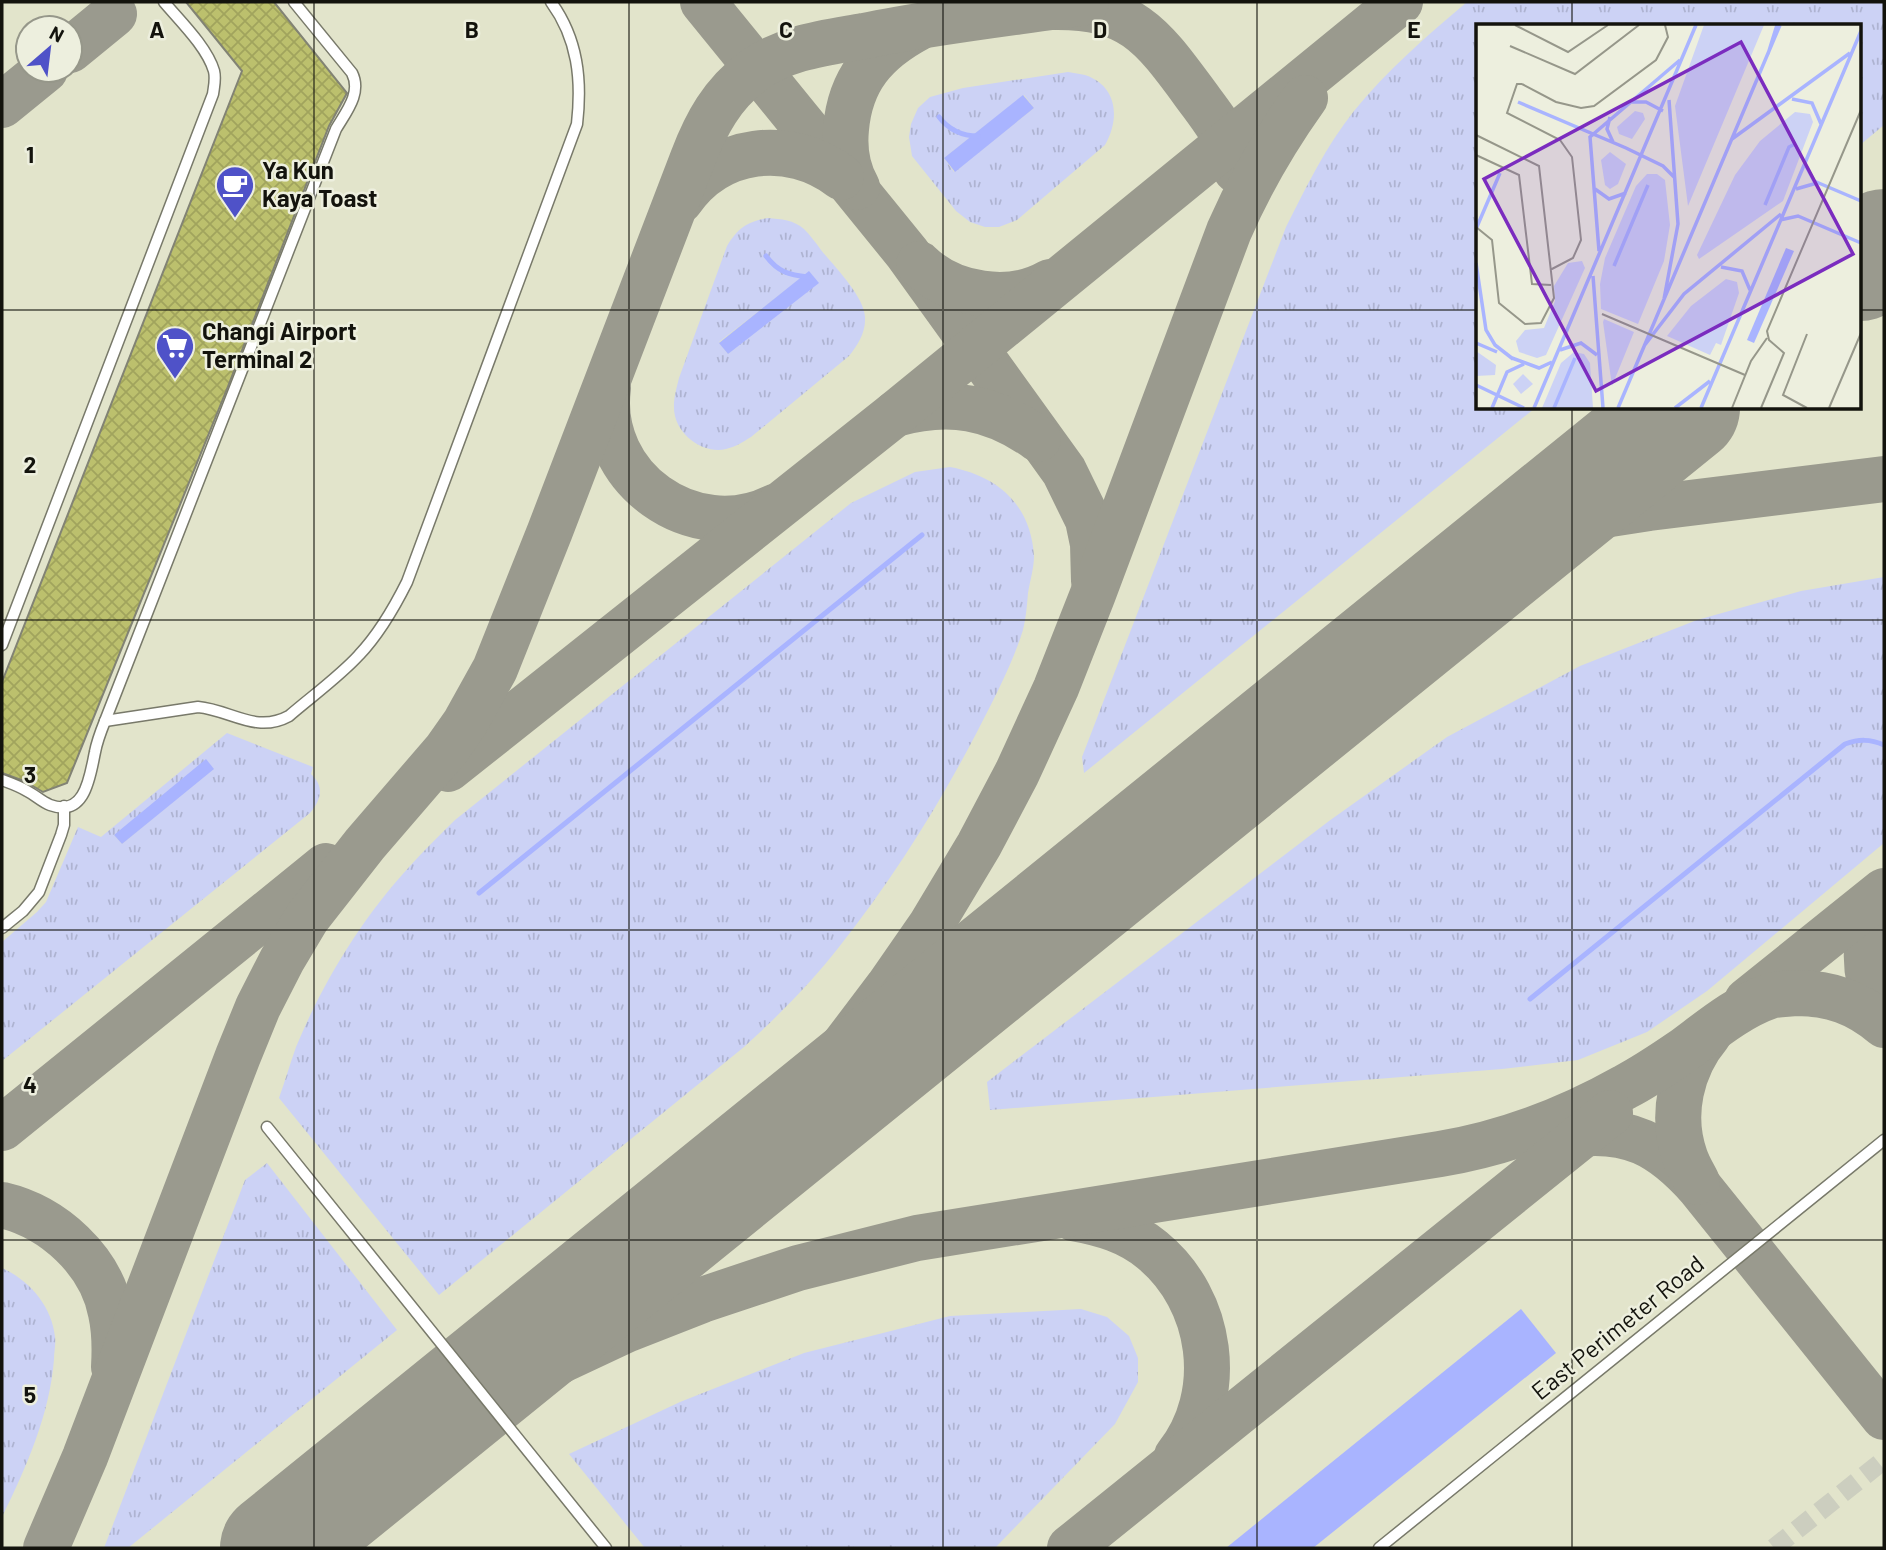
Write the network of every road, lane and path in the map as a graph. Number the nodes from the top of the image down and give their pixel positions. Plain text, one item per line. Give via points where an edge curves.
1 (164, 2) edge
2 (295, 2) edge
3 (551, 2) edge
4 (2, 645) edge
5 (105, 721) junction
6 (2, 780) edge
7 (64, 806) junction
8 (2, 928) edge
9 (267, 1127) dead end
10 (1884, 1140) edge
11 (606, 1548) edge
12 (1379, 1548) edge

1 - 4 lane via 210,61 213,94
2 - 5 lane via 352,73 355,90
3 - 5 lane via 577,61 577,124 396,603 357,657 281,720 251,722 198,707
5 - 7 lane via 84,795
6 - 7 lane via 52,806
7 - 8 lane via 64,825 39,892
9 - 11 lane
10 - 12 lane, East Perimeter Road

